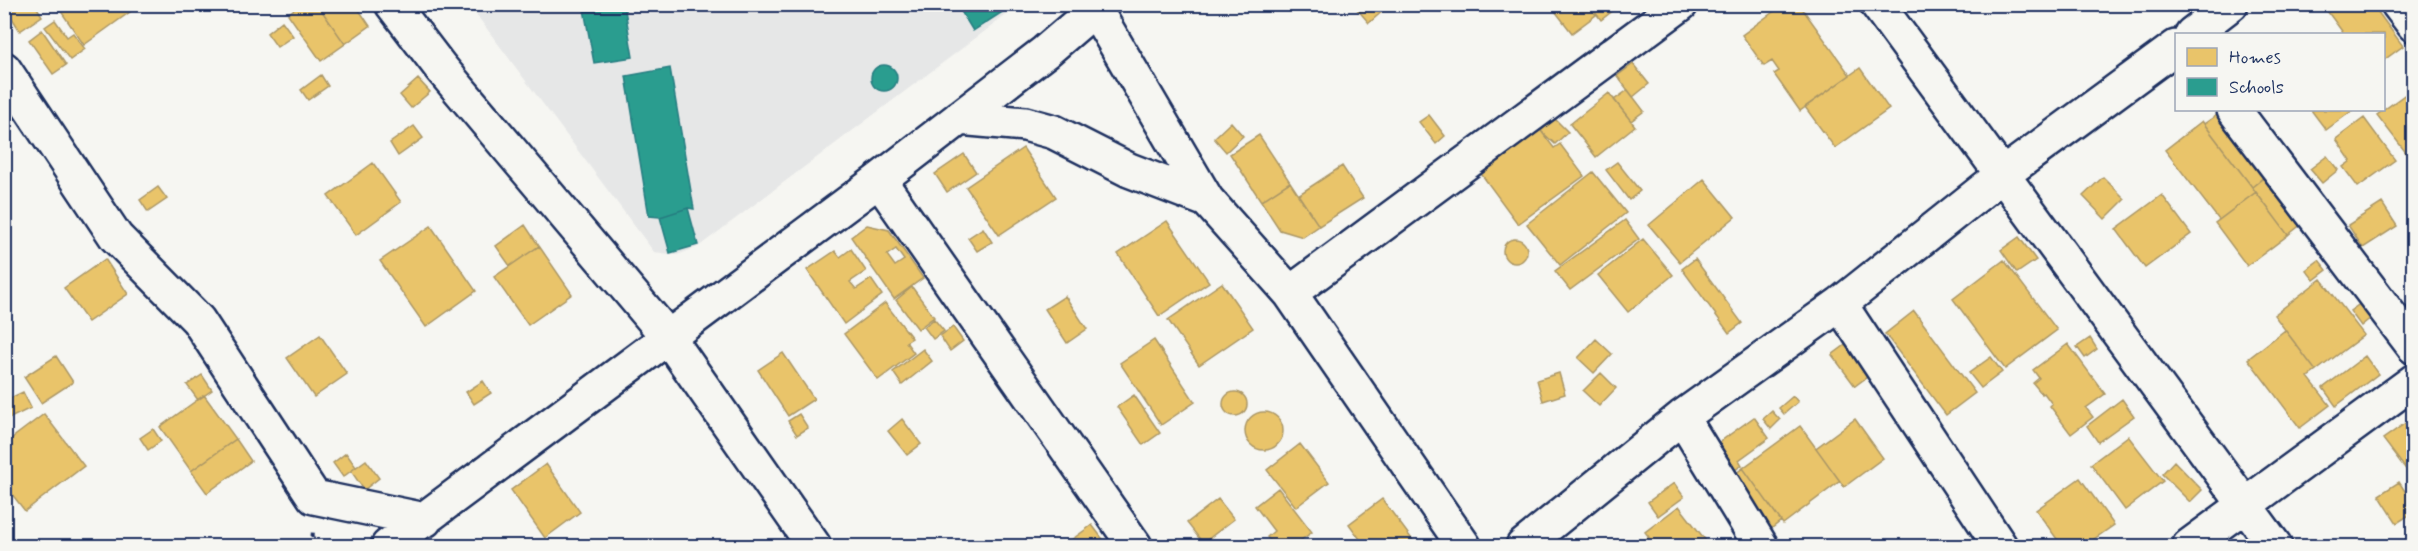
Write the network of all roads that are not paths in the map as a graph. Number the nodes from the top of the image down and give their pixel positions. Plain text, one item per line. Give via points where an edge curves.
1 (392, 4) edge
2 (1681, 4) edge
3 (1877, 4) edge
4 (2232, 4) edge
5 (2398, 4) edge
6 (1096, 6) edge
7 (2414, 26) edge
8 (2193, 33) edge
9 (2175, 47) edge
10 (4, 69) edge
11 (2235, 111) edge
12 (959, 118) junction
13 (2002, 175) junction
14 (879, 180) junction
15 (1207, 200) junction
16 (1290, 293) junction
17 (1840, 304) junction
18 (668, 337) junction
19 (2414, 347) edge
20 (2414, 381) edge
21 (1682, 417) junction
22 (2245, 506) junction
23 (424, 520) junction
24 (388, 546) edge
25 (814, 546) edge
26 (1136, 546) edge
27 (1464, 546) edge
28 (1523, 546) edge
29 (1761, 546) edge
30 (2000, 546) edge
31 (2189, 546) edge
32 (2275, 546) edge

1 - 18 street via 441,68
2 - 16 street
3 - 13 street
4 - 8 street
5 - 7 street
6 - 12 street via 1045,52
6 - 15 street
9 - 13 street
10 - 23 street via 116,237 198,321 314,497
11 - 19 street
12 - 14 street
12 - 15 street via 1025,124 1054,132 1129,170
13 - 17 street
13 - 22 street
14 - 18 street
14 - 26 street
15 - 16 street
16 - 27 street
17 - 21 street
17 - 30 street
18 - 23 street
18 - 25 street
20 - 22 street
21 - 28 street
21 - 29 street
22 - 31 street
22 - 32 street
23 - 24 street

